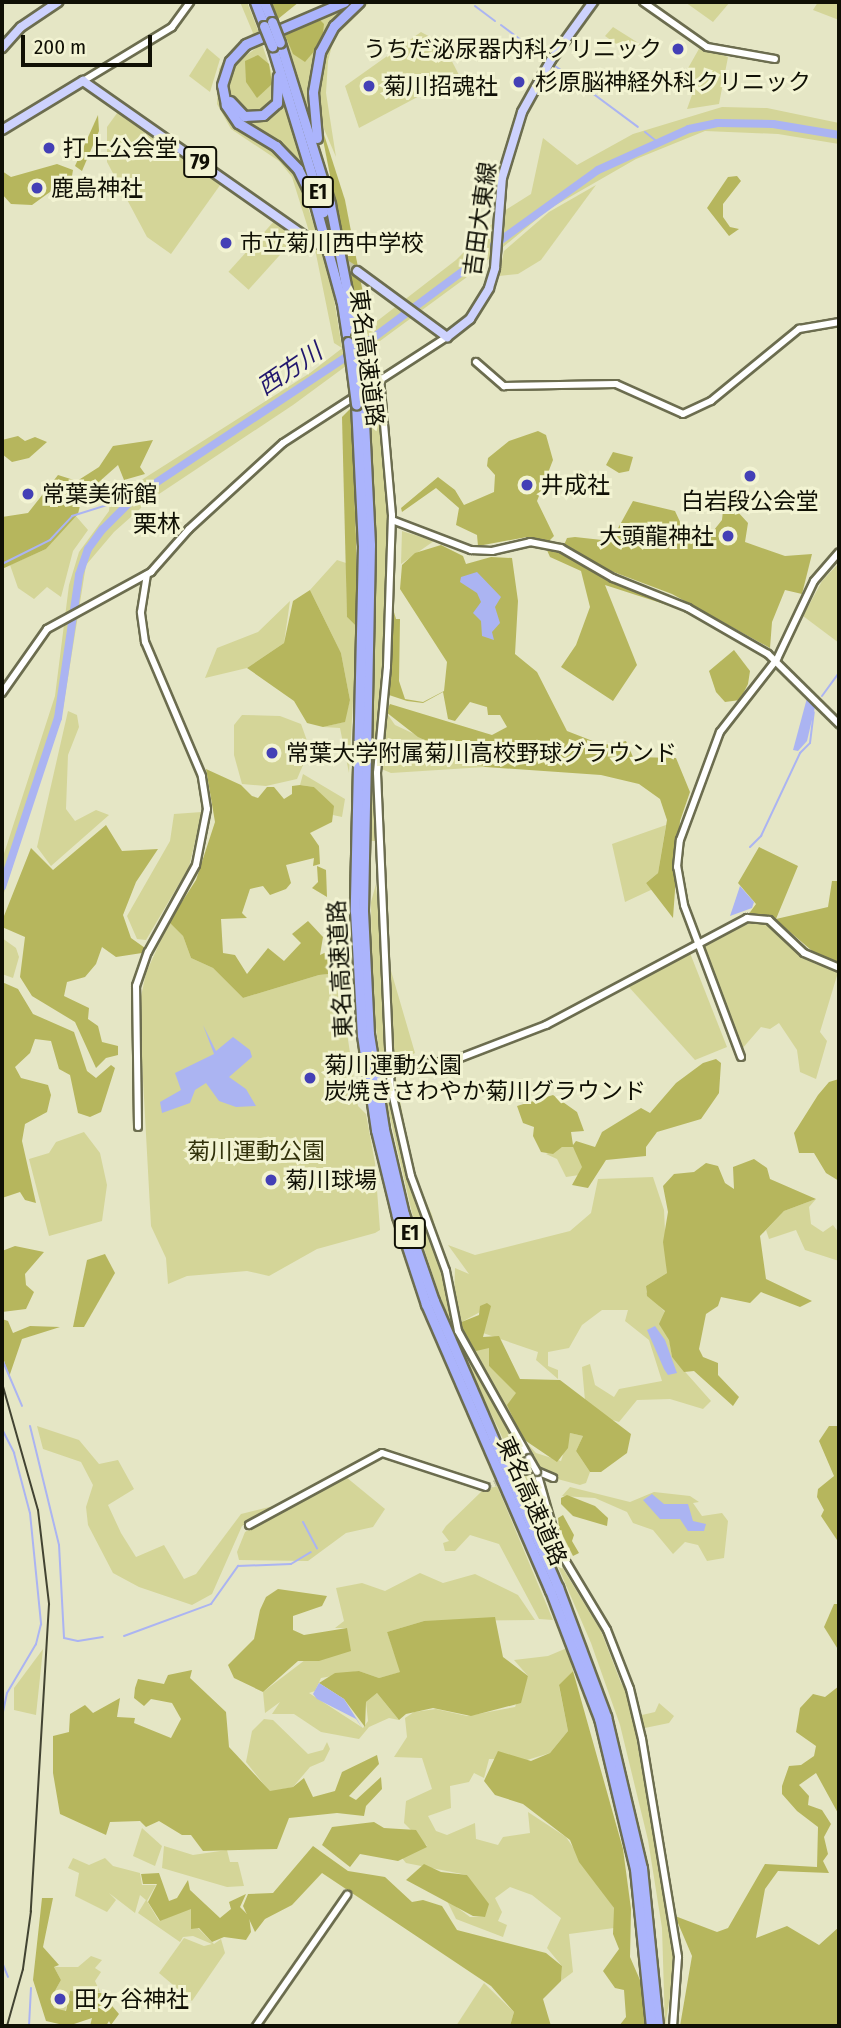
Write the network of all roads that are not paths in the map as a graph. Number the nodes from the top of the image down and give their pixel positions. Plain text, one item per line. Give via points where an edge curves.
1 (58, 2) edge
2 (190, 2) edge
3 (255, 2) edge
4 (264, 2) edge
5 (344, 2) edge
6 (353, 2) edge
7 (359, 2) edge
8 (593, 2) edge
9 (642, 2) edge
10 (268, 24) junction
11 (276, 45) junction
12 (2, 48) edge
13 (775, 58) dead end
14 (83, 81) junction
15 (2, 130) edge
16 (321, 170) junction
17 (316, 244) tunnel mouth
18 (357, 271) tunnel mouth
19 (342, 303) junction
20 (839, 322) edge
21 (447, 337) junction
22 (352, 340) junction
23 (476, 362) dead end
24 (380, 378) junction
25 (359, 402) junction
26 (392, 520) junction
27 (839, 552) edge
28 (147, 574) junction
29 (777, 659) junction
30 (2, 693) edge
31 (839, 724) edge
32 (696, 943) junction
33 (839, 968) edge
34 (741, 1057) dead end
35 (388, 1066) junction
36 (138, 1127) dead end
37 (523, 1471) tunnel mouth
38 (553, 1478) dead end
39 (486, 1487) tunnel mouth
40 (249, 1525) dead end
41 (347, 1895) dead end
42 (256, 2026) edge
43 (651, 2026) edge
44 (658, 2026) edge
45 (673, 2026) edge

1 - 12 main road via 21,27
2 - 14 street via 172,27
3 - 10 highway, 東名高速道路 / E1
4 - 10 highway, 東名高速道路 / E1
5 - 19 highway via 246,44 230,61 222,85 226,105 238,123 276,146 298,169 316,208
6 - 11 highway via 272,34 234,62 228,96 244,116 263,115 277,103
7 - 16 highway via 334,26 316,65 314,113
8 - 21 main road, 吉田大東線 via 551,60 523,112 502,178 498,251 489,288 479,307
9 - 13 street via 707,47
10 - 11 highway, 東名高速道路 / E1, bridge
11 - 16 highway, 東名高速道路 / E1
11 - 19 highway, 東名高速道路 / E1 via 312,171
14 - 15 main road
14 - 17 main road, 79
16 - 22 highway, 東名高速道路 / E1
18 - 21 main road
19 - 22 highway, 東名高速道路 / E1
20 - 23 street via 799,329 711,401 683,414 615,384 504,386
21 - 24 street
22 - 25 highway, 東名高速道路 / E1, bridge
24 - 26 street
24 - 28 street via 273,451
25 - 43 highway, 東名高速道路 / E1 via 363,557 355,911 362,1035 376,1130 397,1216 426,1304 551,1590 599,1718 635,1869
25 - 44 highway, 東名高速道路 / E1 via 370,545 363,911 369,1034 384,1129 404,1214 433,1301 558,1587 606,1716 642,1868
26 - 29 street via 471,550 492,551 530,542 550,544 613,578 688,608
26 - 35 street via 387,667 377,773
27 - 29 street via 810,588
28 - 30 street via 41,635
28 - 36 street via 141,612 145,642 202,776 207,808 196,865 148,952 136,986
29 - 31 street
29 - 32 street via 720,732 680,840 678,882
32 - 33 street via 740,920 762,918 782,929 804,953
32 - 34 street
32 - 35 street via 546,1025 477,1053 452,1061
35 - 45 street, bridge via 411,1176 446,1271 458,1331 529,1458 542,1486 559,1550 607,1630 630,1689 678,1957
37 - 38 street via 532,1469
39 - 40 street via 382,1453
41 - 42 street

